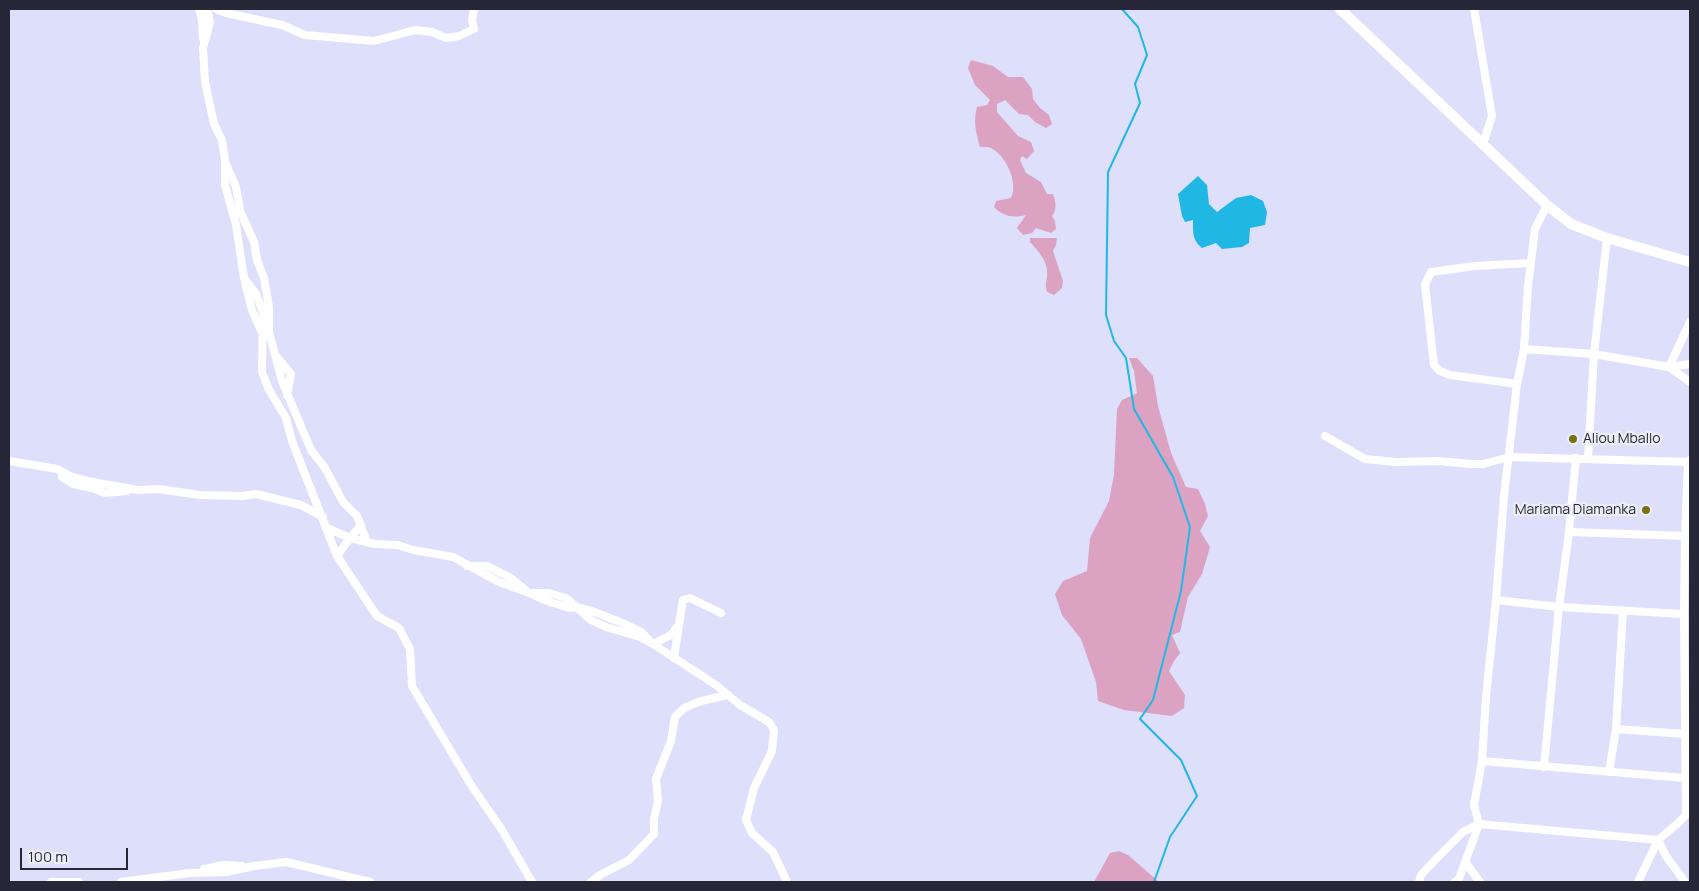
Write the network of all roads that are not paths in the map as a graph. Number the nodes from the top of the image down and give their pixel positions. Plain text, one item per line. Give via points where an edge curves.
1 (198, 9) edge
2 (207, 9) edge
3 (216, 9) edge
4 (474, 9) edge
5 (1340, 9) edge
6 (1474, 9) edge
7 (203, 48) junction
8 (1483, 144) junction
9 (225, 160) junction
10 (1547, 205) junction
11 (1607, 238) junction
12 (1690, 262) edge
13 (1530, 263) junction
14 (1690, 322) edge
15 (1524, 349) junction
16 (1594, 354) junction
17 (1690, 364) edge
18 (1668, 367) junction
19 (1690, 382) edge
20 (1516, 384) junction
21 (1325, 436) dead end
22 (1509, 457) junction
23 (1576, 458) junction
24 (9, 459) edge
25 (1588, 459) junction
26 (1690, 462) edge
27 (323, 517) junction
28 (361, 525) junction
29 (327, 528) junction
30 (1569, 532) junction
31 (1685, 536) junction
32 (350, 538) junction
33 (367, 542) junction
34 (337, 556) junction
35 (1496, 600) junction
36 (1560, 607) junction
37 (1623, 611) junction
38 (721, 613) dead end
39 (1684, 614) junction
40 (679, 624) junction
41 (1687, 631) edge
42 (653, 644) junction
43 (674, 658) junction
44 (728, 695) junction
45 (1616, 729) junction
46 (1685, 734) junction
47 (1482, 762) junction
48 (1544, 767) junction
49 (1609, 772) junction
50 (1685, 778) junction
51 (1688, 815) edge
52 (1479, 824) junction
53 (1658, 840) junction
54 (1466, 862) junction
55 (145, 880) edge
56 (51, 882) edge
57 (79, 882) edge
58 (121, 882) edge
59 (370, 882) edge
60 (532, 882) edge
61 (591, 882) edge
62 (787, 882) edge
63 (1419, 882) edge
64 (1455, 882) edge
65 (1480, 882) edge
66 (1638, 882) edge
67 (1685, 882) edge

1 - 7 street via 202,20
2 - 7 street via 210,22
3 - 4 street via 282,25 305,35 374,41 415,30 446,38 459,36 474,29
5 - 8 main road
6 - 8 street via 1492,116
7 - 9 street via 205,82
8 - 10 main road
9 - 27 street via 225,185 236,226 244,278 256,294 263,312 262,372 286,418
9 - 28 street via 264,278 269,332 277,357 291,374 287,394 310,450
10 - 11 main road via 1571,224
10 - 13 street via 1535,229
11 - 12 main road
11 - 16 street
13 - 15 street
13 - 20 street via 1431,272 1425,285 1434,365 1450,375
14 - 18 street
15 - 16 street
15 - 20 street
16 - 18 street
16 - 25 street
17 - 18 street
18 - 19 street
20 - 22 street
21 - 22 street via 1365,459 1483,464
22 - 23 street
22 - 35 street
23 - 25 street
23 - 30 street
24 - 27 street via 105,494 158,489 200,495 256,494 301,505
25 - 26 street
26 - 31 street
27 - 29 street
28 - 32 street
28 - 33 street
29 - 32 street
29 - 34 street
30 - 31 street
30 - 36 street
31 - 39 street
32 - 33 street
32 - 34 street
33 - 42 street via 453,557 499,582 529,593 550,593 566,598 592,620
34 - 60 street via 377,616 399,628 410,649 412,686
35 - 36 street
35 - 47 street
36 - 37 street
36 - 48 street
37 - 39 street
37 - 45 street
38 - 40 street via 690,598 683,600
39 - 41 street
40 - 42 street via 671,635
40 - 43 street
41 - 46 street
42 - 43 street
43 - 44 street
44 - 61 street via 684,708 675,717 672,740 656,779 658,800 654,834 629,860
44 - 62 street via 769,722 774,730 772,751 754,788 746,820 752,833 773,852
45 - 46 street
45 - 49 street
46 - 50 street
47 - 48 street
47 - 52 street via 1474,805
48 - 49 street
49 - 50 street
50 - 51 street
51 - 53 street
52 - 53 street
52 - 54 street
52 - 63 street via 1463,832 1421,875
53 - 66 street
53 - 67 street
54 - 64 street
54 - 65 street
55 - 58 street
55 - 59 street via 286,862
56 - 57 street

